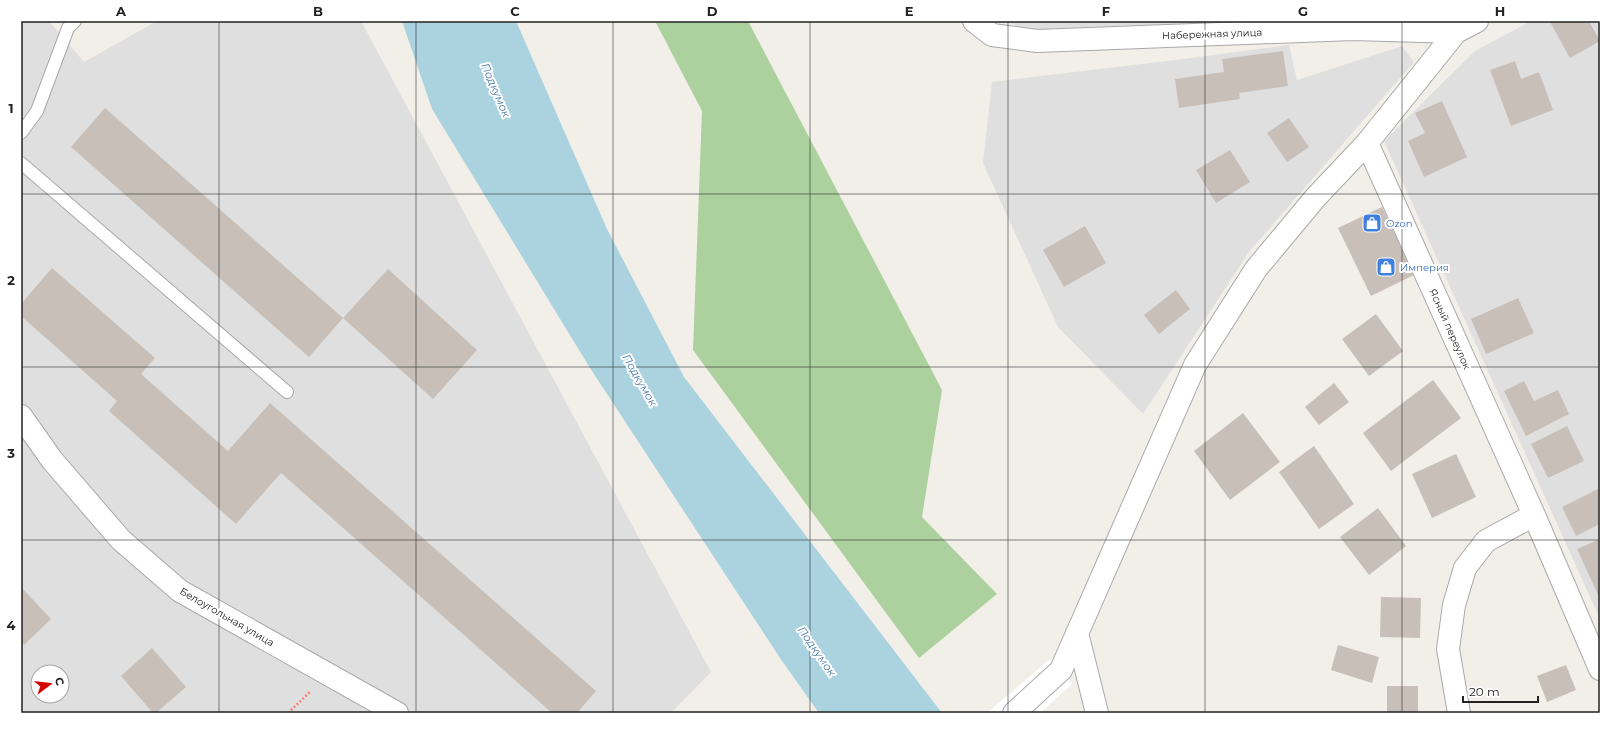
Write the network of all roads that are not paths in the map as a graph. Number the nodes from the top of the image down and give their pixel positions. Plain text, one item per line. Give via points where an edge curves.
1 (974, 21) edge
2 (1477, 21) edge
3 (70, 23) edge
4 (1456, 32) junction
5 (21, 133) edge
6 (1366, 143) junction
7 (21, 162) edge
8 (287, 392) dead end
9 (21, 416) edge
10 (1534, 515) junction
11 (1078, 633) junction
12 (1595, 646) edge
13 (1600, 669) edge
14 (397, 713) edge
15 (1014, 713) edge
16 (1098, 713) edge
17 (1460, 713) edge

1 - 4 street, Набережная улица via 992,35 1037,41 1353,29
2 - 4 street
3 - 5 lane via 37,110
4 - 6 street
6 - 10 street, Ясный переулок
6 - 11 street via 1316,197 1256,270 1194,365
7 - 8 lane
9 - 14 street, Белоугольная улица via 52,460 121,540 180,590
10 - 12 street, Ясный переулок
10 - 17 street via 1486,540 1465,568 1454,605 1448,649
11 - 15 street via 1061,670
11 - 16 street
12 - 13 street, Ясный переулок

